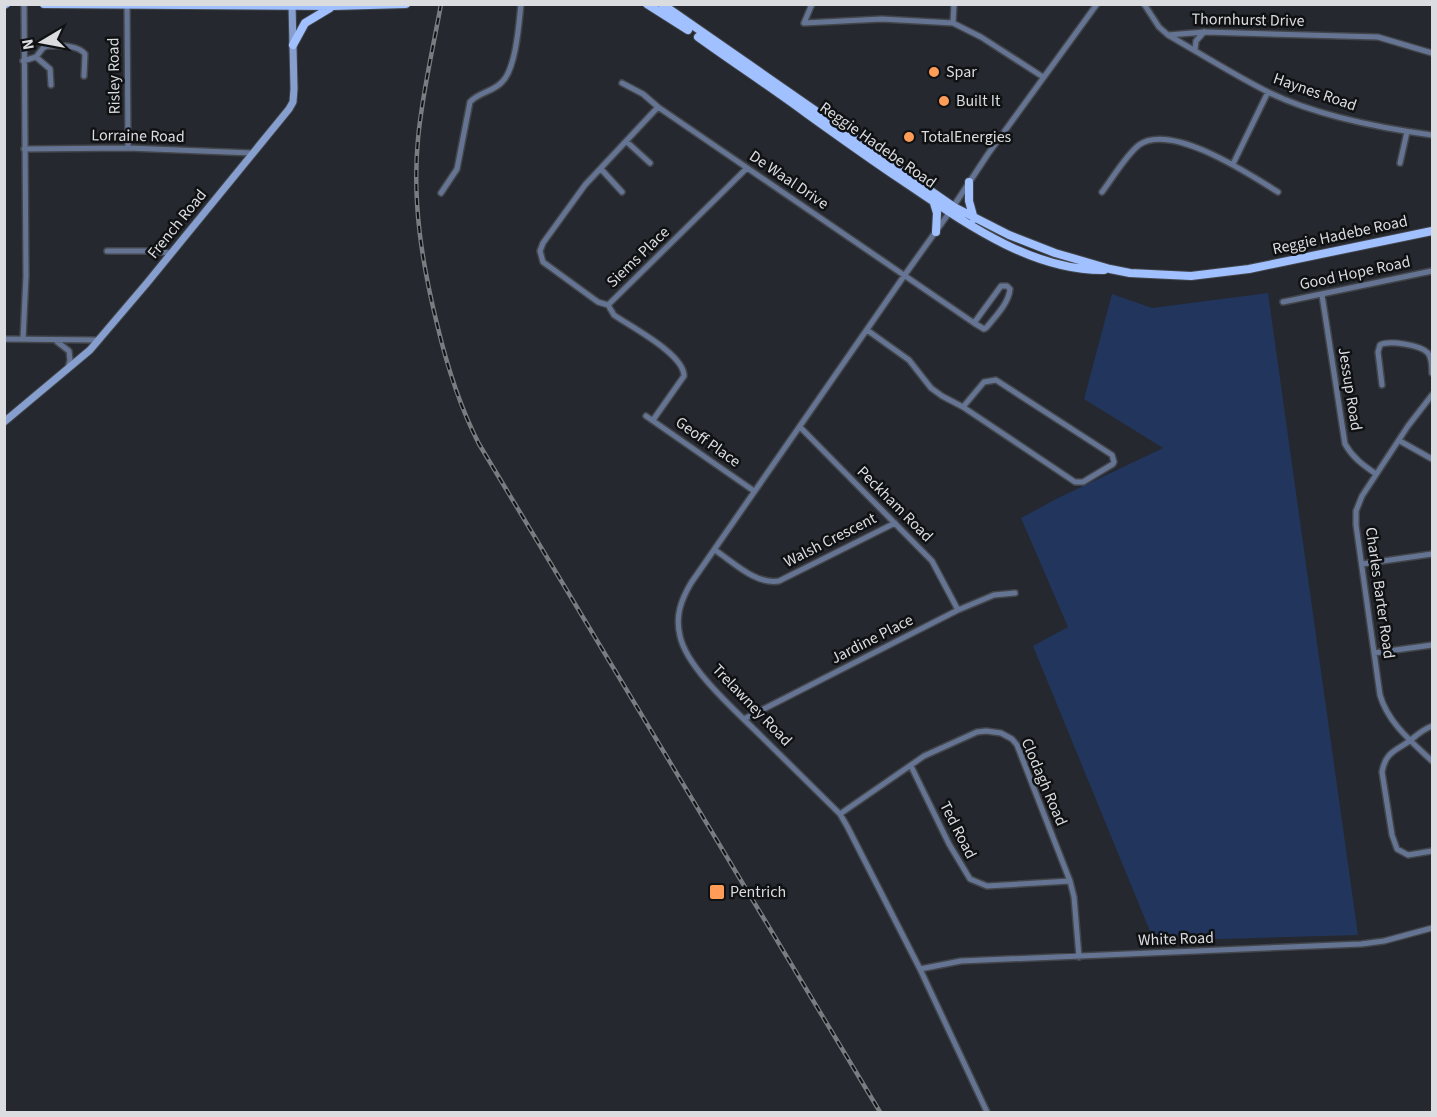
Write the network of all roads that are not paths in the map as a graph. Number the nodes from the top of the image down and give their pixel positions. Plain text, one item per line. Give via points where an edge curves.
1 (24, 4) edge
2 (44, 4) edge
3 (521, 4) edge
4 (812, 4) edge
5 (954, 4) edge
6 (1097, 4) edge
7 (1144, 4) edge
8 (127, 5) edge
9 (228, 5) edge
10 (292, 5) edge
11 (405, 5) edge
12 (333, 6) junction
13 (656, 6) edge
14 (953, 22) junction
15 (1205, 32) junction
16 (1168, 35) junction
17 (293, 45) junction
18 (1195, 50) junction
19 (1432, 53) edge
20 (36, 57) junction
21 (23, 61) junction
22 (84, 76) dead end
23 (1043, 78) junction
24 (622, 83) dead end
25 (51, 85) dead end
26 (1268, 92) junction
27 (658, 107) junction
28 (1407, 132) junction
29 (1432, 135) edge
30 (627, 142) junction
31 (128, 148) junction
32 (24, 149) junction
33 (252, 153) junction
34 (650, 163) dead end
35 (1400, 163) dead end
36 (1233, 164) junction
37 (747, 168) junction
38 (601, 169) junction
39 (969, 182) junction
40 (622, 192) dead end
41 (1102, 192) dead end
42 (1278, 192) dead end
43 (441, 193) dead end
44 (933, 202) junction
45 (952, 210) junction
46 (974, 219) junction
47 (1432, 231) edge
48 (936, 232) junction
49 (107, 251) dead end
50 (171, 253) junction
51 (1110, 270) junction
52 (1432, 271) edge
53 (904, 276) junction
54 (1322, 295) junction
55 (1284, 302) dead end
56 (608, 305) junction
57 (974, 323) junction
58 (867, 330) junction
59 (4, 339) edge
60 (23, 339) junction
61 (54, 340) junction
62 (98, 340) junction
63 (67, 370) junction
64 (1432, 373) edge
65 (1382, 385) dead end
66 (1432, 395) edge
67 (963, 407) junction
68 (646, 416) dead end
69 (653, 420) junction
70 (4, 422) edge
71 (800, 427) junction
72 (1400, 441) junction
73 (1432, 459) edge
74 (1376, 474) junction
75 (754, 491) junction
76 (895, 523) junction
77 (715, 550) junction
78 (1432, 554) edge
79 (1362, 564) junction
80 (1015, 593) dead end
81 (958, 610) junction
82 (1432, 645) edge
83 (1374, 653) junction
84 (744, 718) junction
85 (1432, 726) edge
86 (1411, 740) junction
87 (1432, 761) edge
88 (911, 766) junction
89 (840, 814) junction
90 (1432, 851) edge
91 (1070, 881) junction
92 (1432, 928) edge
93 (1079, 957) junction
94 (920, 969) junction
95 (987, 1113) edge

1 - 21 street
2 - 8 main road
3 - 43 street via 507,75 501,84 470,102 456,169
4 - 14 street via 804,23 882,19
5 - 14 street
6 - 23 street
7 - 16 street, Haynes Road
8 - 9 main road
8 - 31 street, Risley Road
9 - 10 main road
10 - 12 main road
10 - 17 street, French Road
11 - 12 main road
12 - 17 main road via 305,23
13 - 44 main road, Reggie Hadebe Road
13 - 45 main road, Reggie Hadebe Road
14 - 23 street
15 - 16 street, Thornhurst Drive
15 - 18 street via 1196,41
15 - 19 street, Thornhurst Drive via 1378,37
16 - 18 street, Haynes Road
17 - 33 street, French Road via 293,102
18 - 26 street, Haynes Road
20 - 21 street
20 - 22 street via 47,46 81,50 86,58
20 - 25 street via 50,69
21 - 32 street
23 - 39 street
24 - 27 street, De Waal Drive
26 - 28 street, Haynes Road via 1301,105
26 - 36 street
27 - 30 street
27 - 37 street, De Waal Drive
28 - 29 street, Haynes Road
28 - 35 street
30 - 34 street
30 - 38 street
31 - 32 street, Lorraine Road
31 - 33 street, Lorraine Road
32 - 60 street
33 - 50 street, French Road
36 - 41 street via 1188,144 1151,140 1136,147
36 - 42 street
37 - 53 street, De Waal Drive
37 - 56 street, Siems Place
38 - 40 street
38 - 56 street, Siems Place via 543,243 540,256 573,285
39 - 45 street
39 - 46 main road
44 - 45 main road, Reggie Hadebe Road
44 - 48 main road
45 - 46 main road, Reggie Hadebe Road
45 - 48 street, Trelawney Road
45 - 51 main road, Reggie Hadebe Road via 992,237 1038,257 1069,267
46 - 51 main road, Reggie Hadebe Road via 1041,248
47 - 51 main road, Reggie Hadebe Road via 1207,275 1143,275
48 - 53 street, Trelawney Road
49 - 50 street
50 - 62 street, French Road
52 - 54 street, Good Hope Road
53 - 57 street, De Waal Drive
53 - 58 street, Trelawney Road
54 - 55 street, Good Hope Road
54 - 74 street, Jessup Road via 1345,444 1355,459
56 - 69 street via 614,315 673,355 683,368 684,376
57 - 57 street via 1001,286 1007,286 1011,293 986,328
58 - 67 street via 909,360 931,388
58 - 71 street, Trelawney Road
59 - 60 street
60 - 61 street
61 - 62 street
61 - 63 street via 69,351
62 - 63 street, French Road
63 - 70 street, French Road
64 - 65 street via 1430,356 1423,349 1384,343 1378,352
66 - 72 street, Charles Barter Road
67 - 67 street via 1075,482 1083,482 1114,462 1112,455 996,380 984,382
68 - 69 street, Geoff Place
69 - 75 street, Geoff Place
71 - 75 street, Trelawney Road
71 - 76 street, Peckham Road
72 - 73 street
72 - 74 street, Charles Barter Road
74 - 79 street, Charles Barter Road via 1356,511
75 - 77 street, Trelawney Road
76 - 77 street, Walsh Crescent via 773,582 758,579
76 - 81 street, Peckham Road via 932,561
77 - 84 street, Trelawney Road via 682,599 678,616 680,636 702,674
78 - 79 street
79 - 83 street, Charles Barter Road
80 - 81 street, Jardine Place via 994,595
81 - 84 street, Jardine Place
82 - 83 street
83 - 86 street, Charles Barter Road via 1384,707 1389,718
84 - 89 street, Trelawney Road
85 - 86 street
86 - 87 street, Charles Barter Road
86 - 90 street via 1391,752 1384,762 1382,772 1392,835 1401,853
88 - 89 street, Clodagh Road
88 - 91 street, Ted Road via 970,879 987,886
88 - 91 street, Clodagh Road via 977,732 1006,735 1017,745 1029,772
89 - 94 street, Trelawney Road
91 - 93 street, Clodagh Road
92 - 93 street, White Road via 1361,945
93 - 94 street, White Road via 961,961
94 - 95 street, Trelawney Road

